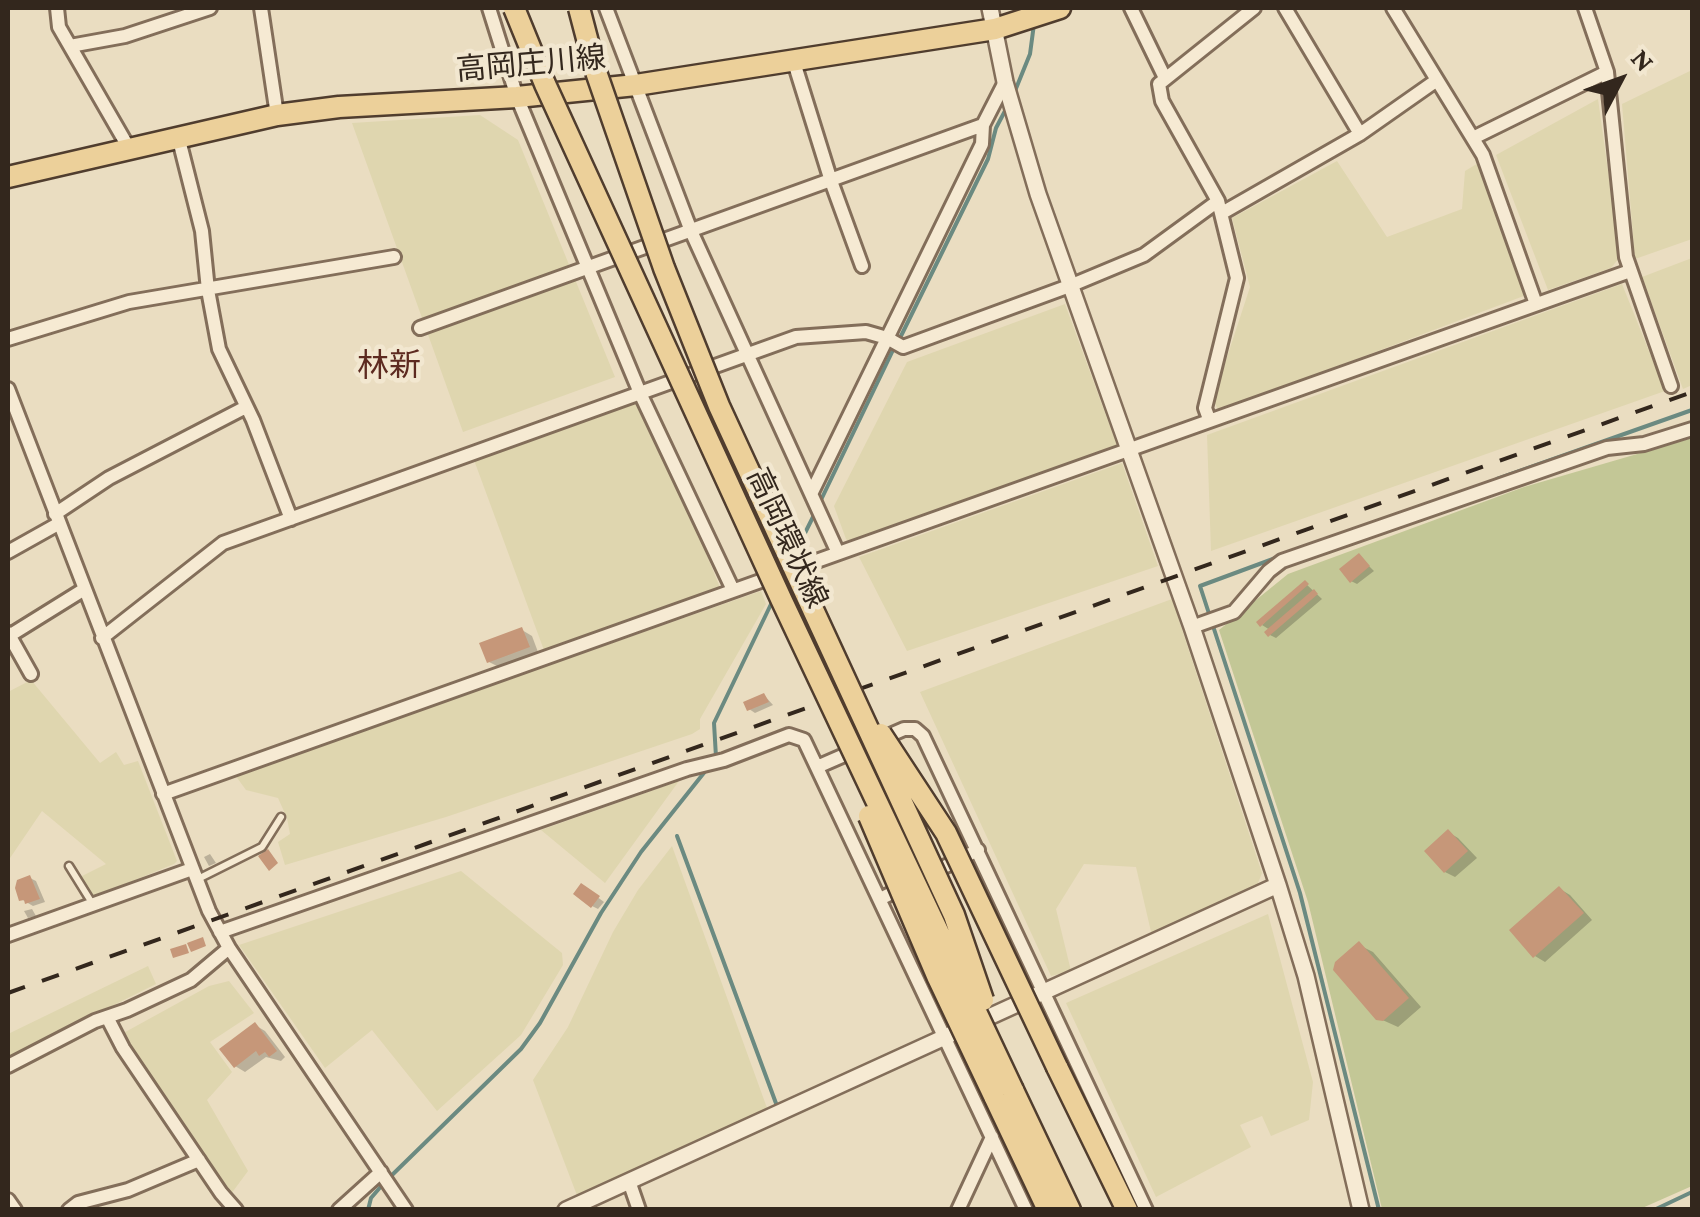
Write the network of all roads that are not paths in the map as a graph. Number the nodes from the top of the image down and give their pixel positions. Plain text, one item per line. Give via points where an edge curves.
1 (57, 8) edge
2 (210, 8) edge
3 (262, 8) edge
4 (489, 8) edge
5 (514, 8) edge
6 (579, 8) edge
7 (606, 8) edge
8 (990, 8) edge
9 (1060, 8) edge
10 (1130, 8) edge
11 (1254, 8) edge
12 (1285, 8) edge
13 (1392, 8) edge
14 (1586, 8) edge
15 (995, 30) junction
16 (70, 46) junction
17 (793, 59) junction
18 (1607, 72) junction
19 (1165, 78) junction
20 (1438, 80) junction
21 (636, 85) junction
22 (1007, 88) junction
23 (517, 97) junction
24 (278, 115) junction
25 (983, 126) junction
26 (1360, 134) junction
27 (178, 136) junction
28 (1473, 138) junction
29 (130, 150) junction
30 (8, 177) edge
31 (831, 181) junction
32 (1220, 207) junction
33 (691, 231) junction
34 (394, 257) dead end
35 (862, 266) dead end
36 (590, 268) junction
37 (1630, 271) junction
38 (1072, 286) junction
39 (208, 290) junction
40 (1536, 304) junction
41 (420, 328) dead end
42 (8, 339) edge
43 (894, 342) junction
44 (746, 355) junction
45 (1671, 386) dead end
46 (8, 389) edge
47 (640, 393) junction
48 (246, 407) junction
49 (11, 411) edge
50 (1209, 419) junction
51 (1692, 429) edge
52 (1130, 448) junction
53 (811, 494) junction
54 (56, 519) junction
55 (291, 519) junction
56 (8, 552) edge
57 (838, 553) junction
58 (83, 590) junction
59 (732, 590) junction
60 (1192, 626) junction
61 (8, 634) edge
62 (102, 638) junction
63 (32, 674) dead end
64 (844, 678) junction
65 (817, 767) junction
66 (163, 794) junction
67 (281, 817) dead end
68 (978, 850) junction
69 (68, 866) dead end
70 (194, 874) junction
71 (1278, 885) junction
72 (880, 899) junction
73 (92, 904) junction
74 (220, 932) junction
75 (8, 935) edge
76 (230, 948) junction
77 (1043, 992) junction
78 (107, 1016) junction
79 (946, 1038) junction
80 (8, 1066) edge
81 (1003, 1093) junction
82 (992, 1137) junction
83 (199, 1160) junction
84 (381, 1172) junction
85 (629, 1181) junction
86 (8, 1200) edge
87 (14, 1210) edge
88 (69, 1210) edge
89 (236, 1210) edge
90 (339, 1210) edge
91 (406, 1210) edge
92 (566, 1210) edge
93 (639, 1210) edge
94 (958, 1210) edge
95 (1026, 1210) edge
96 (1048, 1210) edge
97 (1070, 1210) edge
98 (1127, 1210) edge
99 (1146, 1210) edge
100 (1361, 1210) edge

1 - 16 street
2 - 16 street
3 - 24 street
4 - 23 street
5 - 81 main road, 高岡環状線, bridge
6 - 64 main road, 高岡環状線, bridge via 664,268 719,406
7 - 21 street
8 - 15 street
9 - 15 main road, 高岡庄川線
10 - 19 street
11 - 19 street
12 - 26 street
13 - 20 street
14 - 18 street
15 - 17 main road, 高岡庄川線
15 - 22 street
16 - 29 street
17 - 21 main road, 高岡庄川線
17 - 31 street
18 - 28 street
18 - 37 street
19 - 32 street via 1159,84 1162,101
20 - 26 street
20 - 28 street
21 - 23 main road, 高岡庄川線
21 - 33 street
22 - 25 street
22 - 38 street
23 - 24 main road, 高岡庄川線
23 - 36 street
24 - 27 main road, 高岡庄川線
25 - 31 street
25 - 43 street via 982,144
26 - 32 street
27 - 29 main road, 高岡庄川線
27 - 39 street via 202,231
28 - 40 street
29 - 30 main road, 高岡庄川線
31 - 33 street
31 - 35 street
32 - 38 street via 1144,255
32 - 50 street via 1236,278 1205,408
33 - 36 street
33 - 44 street
34 - 39 street
36 - 41 street
36 - 47 street
37 - 40 street
37 - 45 street
38 - 43 street
38 - 52 street
39 - 42 street via 129,302
39 - 48 street via 220,349
40 - 50 street
43 - 44 street via 866,332 796,337
43 - 53 street
44 - 47 street
44 - 53 street
46 - 49 street
47 - 55 street
47 - 59 street
48 - 54 street via 110,478
48 - 55 street
49 - 54 street
50 - 52 street
51 - 60 street via 1607,448 1282,561 1234,612
52 - 57 street
52 - 60 street
53 - 57 street
54 - 56 street
54 - 58 street
55 - 62 street via 223,543
57 - 59 street
58 - 61 street
58 - 62 street
59 - 66 street
60 - 71 street
61 - 63 street
62 - 66 street
64 - 81 main road, 高岡環状線, bridge via 954,915
64 - 98 main road, bridge via 946,833
65 - 68 street via 915,729
65 - 72 street
65 - 74 street via 804,740 789,735
66 - 70 street
67 - 70 lane via 262,847
68 - 72 street
68 - 77 street
69 - 73 lane
70 - 73 street
70 - 74 street
71 - 77 street
71 - 100 street
72 - 79 street
73 - 75 street
74 - 76 street
76 - 78 street via 191,980
76 - 84 street
77 - 79 street
77 - 99 street
78 - 80 street
78 - 83 street
79 - 82 street
79 - 85 street
81 - 96 main road
81 - 97 main road, 高岡環状線
82 - 94 street
82 - 95 street
83 - 88 street
83 - 89 street
84 - 90 street
84 - 91 street
85 - 92 street
85 - 93 street
86 - 87 street

